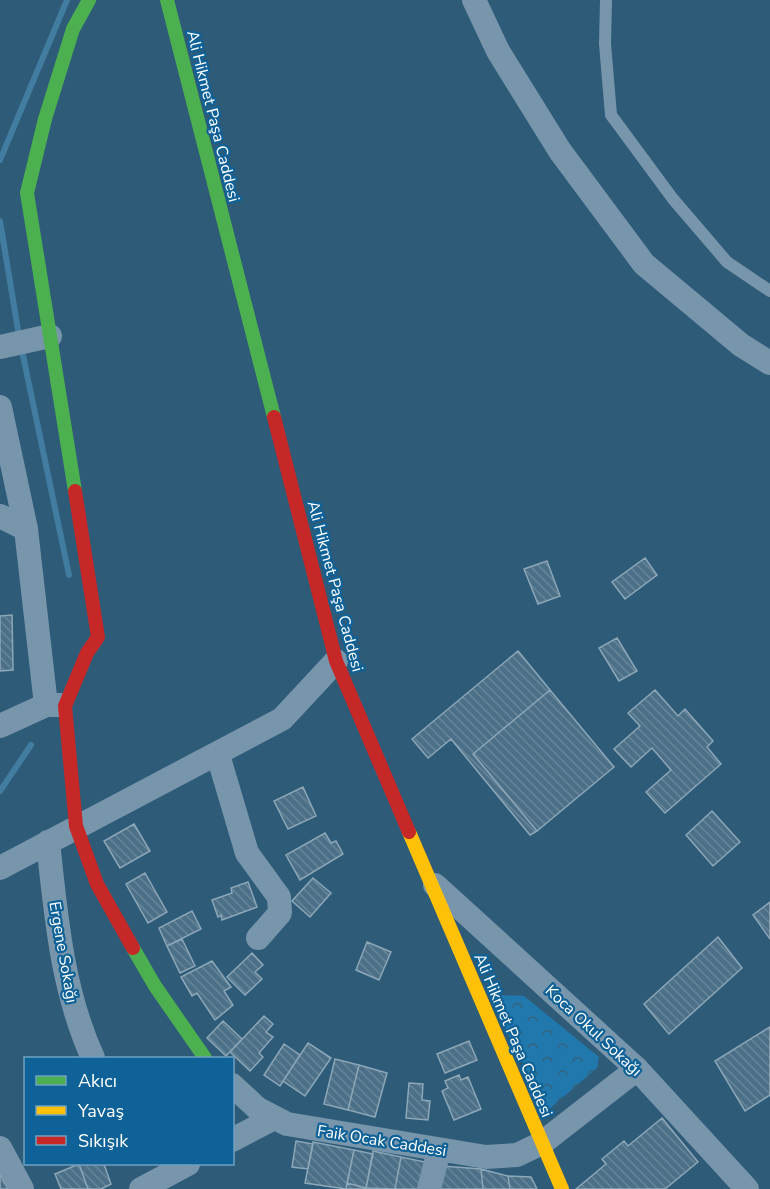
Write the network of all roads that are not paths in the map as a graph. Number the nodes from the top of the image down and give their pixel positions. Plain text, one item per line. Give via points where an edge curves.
1 (90, 0) edge
2 (167, 0) edge
3 (474, 0) edge
4 (606, 0) edge
5 (770, 291) edge
6 (50, 336) junction
7 (0, 347) edge
8 (770, 363) edge
9 (0, 407) edge
10 (0, 516) edge
11 (26, 529) junction
12 (336, 661) junction
13 (56, 705) junction
14 (0, 726) edge
15 (218, 755) junction
16 (76, 826) junction
17 (48, 842) junction
18 (0, 868) edge
19 (431, 881) junction
20 (258, 938) dead end
21 (92, 1057) edge
22 (204, 1057) edge
23 (637, 1069) junction
24 (234, 1087) edge
25 (274, 1118) junction
26 (234, 1139) edge
27 (542, 1143) junction
28 (0, 1148) edge
29 (439, 1150) junction
30 (186, 1165) edge
31 (155, 1180) edge
32 (22, 1189) edge
33 (429, 1189) edge
34 (562, 1189) edge
35 (747, 1189) edge

1 - 6 street via 73,29 27,193
2 - 12 street, Ali Hikmet Paşa Caddesi
3 - 8 street via 498,51 560,152 644,264 741,345
4 - 5 lane via 605,44 612,116 673,199 727,262
6 - 7 street
6 - 13 street via 98,637
9 - 11 street
10 - 11 street
11 - 13 street
12 - 15 street via 282,719
12 - 19 street, Ali Hikmet Paşa Caddesi
13 - 14 street
13 - 16 street
15 - 16 street
15 - 20 street via 247,853 279,897 280,913
16 - 17 street
16 - 22 street via 97,884 155,987
17 - 18 street
17 - 21 street, Ergene Sokağı via 61,954 79,1027
19 - 23 street, Koca Okul Sokağı
19 - 27 street, Ali Hikmet Paşa Caddesi
23 - 27 street, Faik Ocak Caddesi
23 - 35 street, Koca Okul Sokağı
24 - 25 street, Faik Ocak Caddesi
25 - 26 street
25 - 29 street, Faik Ocak Caddesi via 286,1124
27 - 29 street, Faik Ocak Caddesi via 517,1155 486,1157
27 - 34 street, Ali Hikmet Paşa Caddesi
28 - 32 street
29 - 33 street
30 - 31 street

